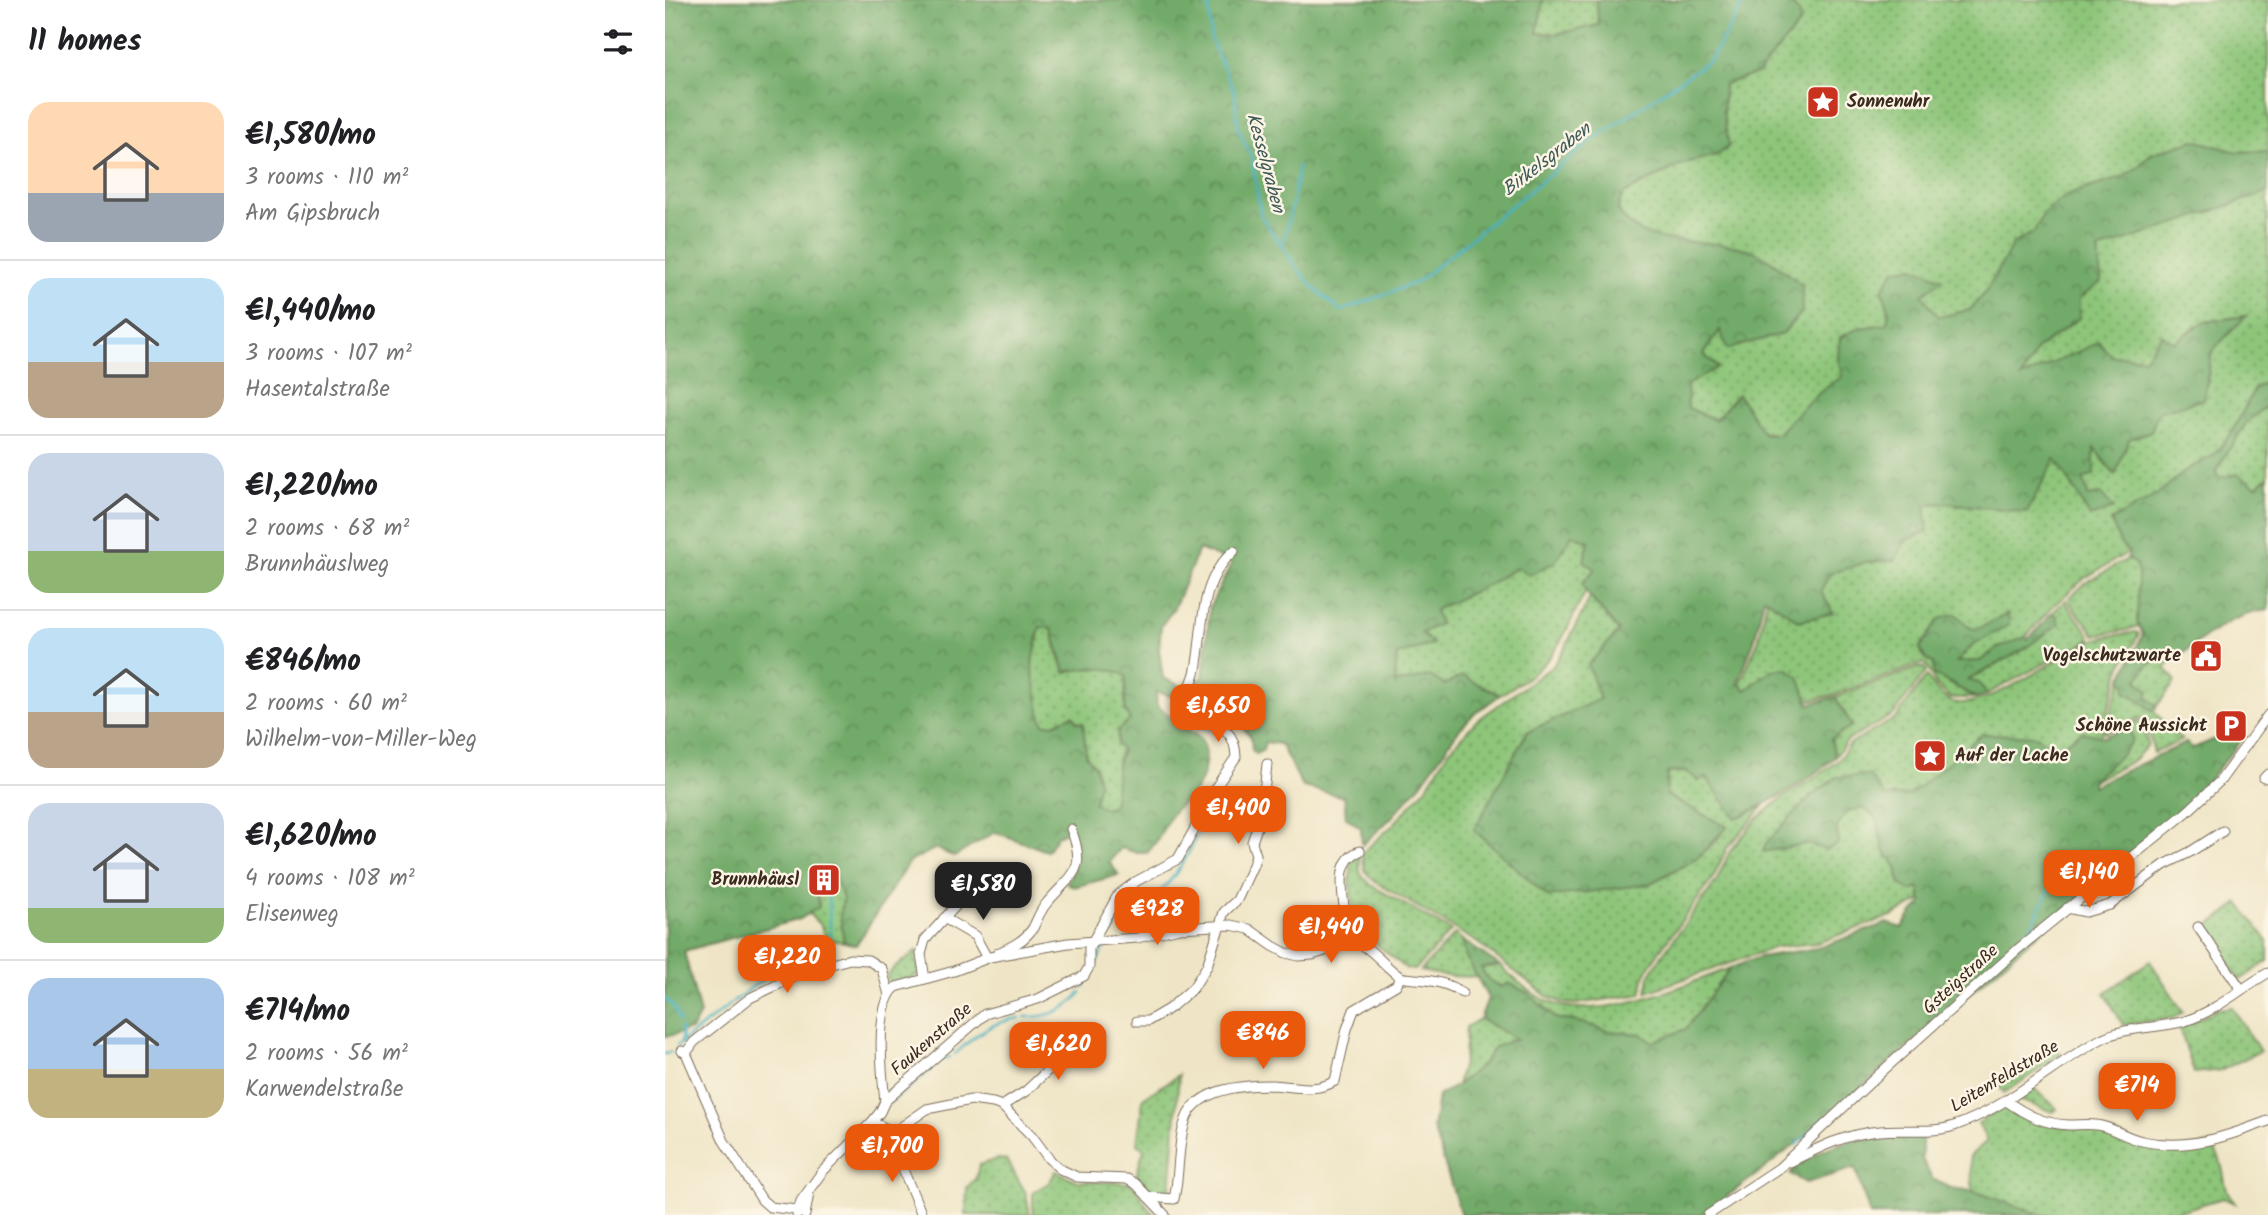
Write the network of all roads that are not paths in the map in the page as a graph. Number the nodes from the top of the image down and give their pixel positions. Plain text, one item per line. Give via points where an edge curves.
1 (1234, 551) dead end
2 (2268, 715) edge
3 (1267, 764) dead end
4 (1071, 829) dead end
5 (2223, 831) dead end
6 (1360, 851) dead end
7 (989, 869) dead end
8 (2067, 908) junction
9 (944, 918) junction
10 (1220, 925) junction
11 (2198, 927) dead end
12 (1346, 940) junction
13 (1093, 941) junction
14 (989, 957) junction
15 (2268, 973) edge
16 (1401, 978) junction
17 (925, 979) junction
18 (2241, 989) junction
19 (1462, 993) dead end
20 (889, 995) junction
21 (1137, 1021) dead end
22 (1097, 1030) dead end
23 (2005, 1100) junction
24 (885, 1101) junction
25 (1002, 1107) junction
26 (2268, 1121) edge
27 (872, 1122) junction
28 (894, 1132) junction
29 (1779, 1168) junction
30 (1148, 1197) junction
31 (1174, 1199) junction
32 (800, 1213) edge
33 (922, 1215) edge
34 (1166, 1215) edge
35 (1708, 1215) edge

1 - 13 street via 1224,559 1204,601 1196,673 1184,699 1186,710 1230,732 1236,757 1200,811 1178,859 1122,891
2 - 8 street, Gsteigstraße via 2212,789
3 - 10 street via 1262,812 1252,842 1256,855 1237,900 1227,908
4 - 14 street via 1079,847 1075,873 1046,904 1021,943
5 - 8 street via 2164,864 2109,905 2086,912
6 - 12 street via 1348,862 1340,886
7 - 9 street
8 - 29 street, Gsteigstraße
9 - 14 street via 975,936
9 - 17 street via 923,944
10 - 12 street via 1249,929 1273,946 1299,956 1312,956
10 - 13 street
10 - 21 street via 1209,960 1193,988 1156,1017
11 - 18 street
12 - 16 street via 1361,945
13 - 14 street
13 - 24 street, Faukenstraße via 1088,971 1081,979 1038,999 985,1014
14 - 17 street
15 - 18 street, Leitenfeldstraße
16 - 19 street via 1443,984
16 - 31 street via 1355,1010 1335,1081 1319,1088 1273,1085 1223,1090 1193,1105 1186,1120
17 - 20 street via 896,987
18 - 23 street, Leitenfeldstraße via 2184,1021 2104,1038
20 - 24 street via 881,1037
20 - 32 street via 881,969 871,961 858,958 821,967 757,993 683,1051 724,1141 762,1200 770,1207
22 - 25 street
23 - 26 street via 2040,1121 2096,1125 2140,1141 2170,1145 2213,1141
23 - 29 street, Leitenfeldstraße via 1976,1118 1943,1130 1863,1133
24 - 27 street
25 - 28 street via 971,1100 927,1109
25 - 30 street via 1060,1170 1077,1178 1127,1179
27 - 28 street
27 - 32 street via 827,1167
28 - 33 street
29 - 35 street
30 - 31 street
30 - 34 street
31 - 34 street

